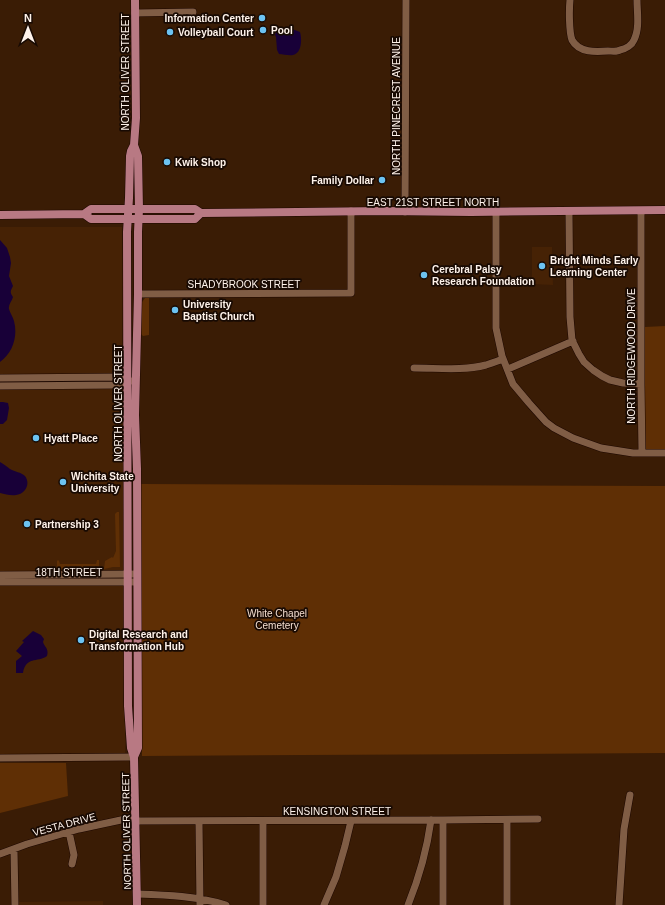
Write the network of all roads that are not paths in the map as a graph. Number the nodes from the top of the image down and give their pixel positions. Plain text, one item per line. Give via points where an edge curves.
1 (135, 0) edge
2 (406, 0) edge
3 (570, 0) edge
4 (637, 0) edge
5 (193, 12) dead end
6 (135, 13) junction
7 (134, 145) junction
8 (129, 209) junction
9 (139, 209) junction
10 (665, 210) edge
11 (351, 211) junction
12 (641, 211) junction
13 (405, 212) junction
14 (496, 212) junction
15 (569, 212) junction
16 (201, 213) junction
17 (84, 214) junction
18 (0, 215) edge
19 (128, 219) junction
20 (138, 219) junction
21 (138, 294) junction
22 (573, 341) junction
23 (503, 359) junction
24 (414, 368) dead end
25 (508, 369) junction
26 (0, 378) edge
27 (128, 381) junction
28 (136, 381) junction
29 (640, 384) junction
30 (0, 386) edge
31 (642, 453) junction
32 (665, 453) edge
33 (0, 575) edge
34 (133, 578) junction
35 (0, 582) edge
36 (134, 757) junction
37 (0, 758) edge
38 (630, 795) dead end
39 (135, 819) junction
40 (538, 819) dead end
41 (431, 820) junction
42 (443, 820) junction
43 (507, 820) junction
44 (199, 821) junction
45 (263, 821) junction
46 (351, 821) junction
47 (69, 832) junction
48 (14, 849) junction
49 (0, 854) edge
50 (72, 864) dead end
51 (137, 894) junction
52 (200, 902) edge
53 (15, 905) edge
54 (137, 905) edge
55 (226, 905) edge
56 (263, 905) edge
57 (324, 905) edge
58 (408, 905) edge
59 (443, 905) edge
60 (507, 905) edge
61 (619, 905) edge

1 - 6 main road, NORTH OLIVER STREET
2 - 13 street, NORTH PINECREST AVENUE
3 - 4 street via 573,40 578,46 596,52 619,51 628,47 634,40
5 - 6 street
6 - 7 main road, NORTH OLIVER STREET
7 - 8 main road, NORTH OLIVER STREET via 130,156
7 - 9 main road, NORTH OLIVER STREET via 138,156
8 - 9 main road, EAST 21ST STREET NORTH
8 - 17 main road, EAST 21ST STREET NORTH via 90,209
8 - 19 main road, NORTH OLIVER STREET
9 - 16 main road, EAST 21ST STREET NORTH via 195,209
9 - 20 main road, NORTH OLIVER STREET
10 - 12 main road, EAST 21ST STREET NORTH
11 - 13 main road, EAST 21ST STREET NORTH
11 - 16 main road, EAST 21ST STREET NORTH
11 - 21 street, SHADYBROOK STREET via 351,293
12 - 15 main road, EAST 21ST STREET NORTH
12 - 29 street, NORTH RIDGEWOOD DRIVE
13 - 14 main road, EAST 21ST STREET NORTH
14 - 15 main road, EAST 21ST STREET NORTH
14 - 23 street via 496,328
15 - 22 street via 570,317
16 - 20 main road, EAST 21ST STREET NORTH via 195,219
17 - 18 main road, EAST 21ST STREET NORTH
17 - 19 main road, EAST 21ST STREET NORTH via 91,219
19 - 20 main road, EAST 21ST STREET NORTH
19 - 27 main road, NORTH OLIVER STREET
20 - 21 main road, NORTH OLIVER STREET
21 - 28 main road, NORTH OLIVER STREET
22 - 25 street
22 - 29 street via 584,362 602,376 623,383
23 - 24 street via 469,368
23 - 25 street
25 - 31 street via 513,384 554,428 601,448
26 - 27 street via 120,377
27 - 28 street
27 - 30 street via 120,385
27 - 34 main road, NORTH OLIVER STREET
28 - 34 main road, NORTH OLIVER STREET
29 - 31 street, NORTH RIDGEWOOD DRIVE
31 - 32 street
33 - 34 street, 18TH STREET
34 - 35 street, 18TH STREET
34 - 36 main road, NORTH OLIVER STREET via 138,748
36 - 37 street
36 - 39 main road, NORTH OLIVER STREET
38 - 61 street via 624,829
39 - 44 street, KENSINGTON STREET
39 - 47 street, VESTA DRIVE
39 - 51 main road, NORTH OLIVER STREET
40 - 43 street, KENSINGTON STREET
41 - 42 street, KENSINGTON STREET
41 - 46 street, KENSINGTON STREET
41 - 58 street via 424,855
42 - 43 street, KENSINGTON STREET
42 - 59 street
43 - 60 street
44 - 45 street, KENSINGTON STREET
44 - 52 street
45 - 46 street, KENSINGTON STREET
45 - 56 street
46 - 57 street via 336,877
47 - 48 street, VESTA DRIVE
47 - 50 street via 74,856
48 - 49 street, VESTA DRIVE
48 - 53 street
51 - 52 street via 172,895
51 - 54 main road, NORTH OLIVER STREET
52 - 55 street via 211,901

